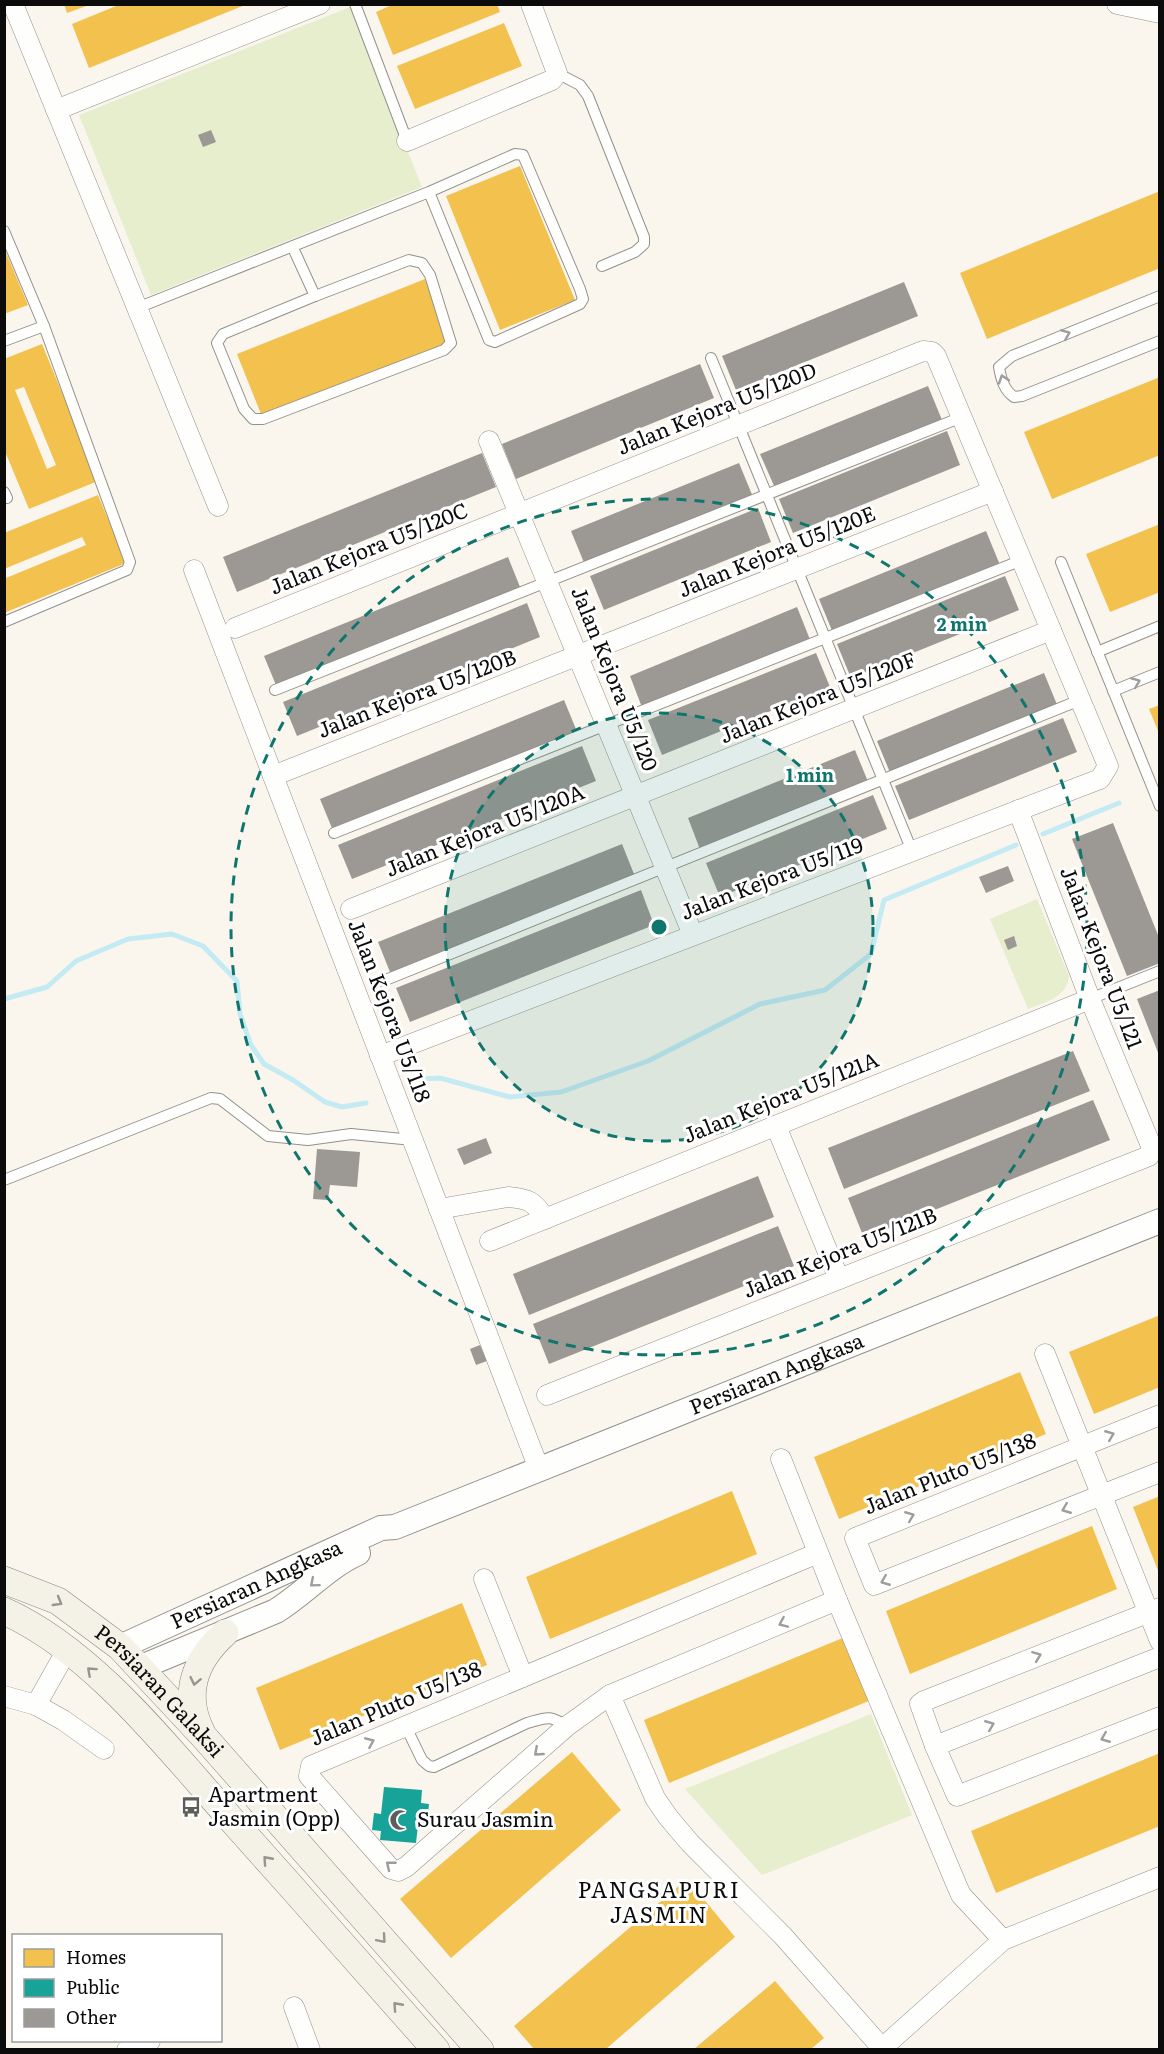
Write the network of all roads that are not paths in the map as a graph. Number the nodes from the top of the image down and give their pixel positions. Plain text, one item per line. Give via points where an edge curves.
1 (13, 4) edge
2 (320, 4) edge
3 (355, 4) edge
4 (531, 4) edge
5 (1117, 4) edge
6 (284, 11) edge
7 (1160, 13) edge
8 (557, 72) junction
9 (56, 110) junction
10 (407, 141) joint
11 (429, 192) junction
12 (4, 231) edge
13 (293, 248) junction
14 (602, 266) dead end
15 (315, 296) junction
16 (1160, 296) edge
17 (136, 308) junction
18 (44, 326) junction
19 (4, 341) edge
20 (1160, 341) edge
21 (711, 358) dead end
22 (962, 417) junction
23 (738, 426) junction
24 (489, 441) dead end
25 (993, 491) junction
26 (767, 495) junction
27 (218, 506) dead end
28 (520, 514) junction
29 (1022, 560) junction
30 (1061, 562) dead end
31 (194, 570) dead end
32 (797, 570) junction
33 (548, 582) junction
34 (4, 622) edge
35 (1160, 626) edge
36 (235, 628) dead end
37 (1051, 630) junction
38 (825, 638) junction
39 (1097, 652) junction
40 (579, 656) junction
41 (1160, 672) edge
42 (275, 690) dead end
43 (1113, 691) junction
44 (1080, 700) junction
45 (854, 709) junction
46 (607, 725) junction
47 (273, 776) junction
48 (883, 779) junction
49 (636, 797) junction
50 (1160, 806) edge
51 (1018, 810) junction
52 (334, 834) dead end
53 (912, 851) junction
54 (665, 867) junction
55 (351, 909) dead end
56 (693, 935) junction
57 (1160, 971) edge
58 (383, 981) dead end
59 (1090, 999) junction
60 (380, 1056) junction
61 (776, 1126) junction
62 (413, 1140) junction
63 (1149, 1156) joint
64 (4, 1180) edge
65 (439, 1209) junction
66 (545, 1219) junction
67 (1160, 1221) edge
68 (490, 1241) dead end
69 (839, 1280) junction
70 (1045, 1354) dead end
71 (547, 1395) dead end
72 (1160, 1415) edge
73 (1082, 1447) junction
74 (781, 1459) dead end
75 (539, 1469) junction
76 (1160, 1472) edge
77 (1101, 1495) junction
78 (394, 1527) junction
79 (819, 1553) junction
80 (4, 1580) edge
81 (484, 1580) dead end
82 (837, 1600) junction
83 (1154, 1610) edge
84 (4, 1611) edge
85 (29, 1622) junction
86 (225, 1633) junction
87 (1160, 1641) edge
88 (67, 1650) junction
89 (1160, 1657) edge
90 (127, 1660) junction
91 (523, 1677) junction
92 (610, 1695) junction
93 (4, 1696) edge
94 (36, 1705) junction
95 (1160, 1717) edge
96 (406, 1726) junction
97 (567, 1726) junction
98 (205, 1738) junction
99 (935, 1746) junction
100 (104, 1749) dead end
101 (174, 1755) junction
102 (1160, 1877) edge
103 (1003, 1940) junction
104 (294, 2007) dead end
105 (147, 2042) edge
106 (881, 2048) edge
107 (127, 2049) edge
108 (310, 2049) edge
109 (436, 2049) edge
110 (480, 2049) edge

1 - 9 street
2 - 6 street
3 - 10 lane
4 - 8 street
5 - 7 street
6 - 9 street
8 - 10 street via 552,80
8 - 14 lane via 580,85 588,96 644,237 644,244 635,252
9 - 17 street
11 - 11 lane via 489,340 495,342 580,304 580,289 523,155 515,154
11 - 13 lane
12 - 18 lane
13 - 15 lane
13 - 17 lane
15 - 15 lane via 223,334 217,343 244,410 253,419 263,419 444,350 451,343 430,275 422,263 409,260
20 -> 16 lane via 1022,396 1008,393 1001,379 999,367 1012,356
17 - 27 street
18 - 19 lane
18 - 34 lane via 130,562 127,570
21 - 23 lane
22 - 23 street, Jalan Kejora U5/120D via 936,356 922,351
22 - 25 street
22 - 26 lane
23 - 26 lane
23 - 28 street, Jalan Kejora U5/120D
24 - 28 street, Jalan Kejora U5/120
25 - 29 street
25 - 32 street, Jalan Kejora U5/120E
26 - 32 lane
26 - 33 lane
28 - 33 street, Jalan Kejora U5/120
28 - 36 street, Jalan Kejora U5/120C
29 - 37 street
29 - 38 lane
30 - 39 lane
31 - 47 street, Jalan Kejora U5/118
32 - 38 lane
32 - 40 street, Jalan Kejora U5/120E
33 - 40 street, Jalan Kejora U5/120
33 - 42 lane
35 - 39 lane
37 - 44 street
37 - 45 street, Jalan Kejora U5/120F
38 - 45 lane
38 - 46 lane
39 - 43 lane
40 - 46 street, Jalan Kejora U5/120
40 - 47 street, Jalan Kejora U5/120B
43 -> 41 lane
43 - 50 lane
44 - 48 lane
44 - 51 street, Jalan Kejora U5/119 via 1108,766 1100,779
45 - 48 lane
45 - 49 street, Jalan Kejora U5/120F
46 - 49 street, Jalan Kejora U5/120
46 - 52 lane
47 - 60 street, Jalan Kejora U5/118
48 - 53 lane
48 - 54 lane
49 - 54 street, Jalan Kejora U5/120
49 - 55 street, Jalan Kejora U5/120A
51 - 53 street, Jalan Kejora U5/119
51 - 59 street, Jalan Kejora U5/121
53 - 56 street, Jalan Kejora U5/119
54 - 56 street, Jalan Kejora U5/120
54 - 58 lane
56 - 60 street, Jalan Kejora U5/119
57 - 59 lane
59 - 61 street, Jalan Kejora U5/121A
59 - 63 street, Jalan Kejora U5/121 via 1152,1148
60 - 62 street, Jalan Kejora U5/118
61 - 66 street, Jalan Kejora U5/121A
61 - 69 street
62 - 64 lane via 351,1134 308,1140 268,1136 220,1100 211,1098
62 - 65 street, Jalan Kejora U5/118
63 - 69 street, Jalan Kejora U5/121B
65 - 66 street via 508,1197 537,1205
65 - 75 street, Jalan Kejora U5/118
66 - 68 street, Jalan Kejora U5/121A
67 - 75 street, Persiaran Angkasa
69 - 71 street, Jalan Kejora U5/121B
70 - 73 street
73 -> 72 street, Jalan Pluto U5/138
73 - 77 street
77 -> 73 street, Jalan Pluto U5/138 via 874,1585 855,1538
74 - 79 street
75 - 78 street, Persiaran Angkasa
76 - 77 street, Jalan Pluto U5/138
77 - 83 street
78 -> 86 street, Persiaran Angkasa via 389,1539 343,1560 292,1601
78 - 90 street, Persiaran Angkasa via 381,1528
79 - 82 street
79 - 91 street, Jalan Pluto U5/138
80 -> 90 main road, Persiaran Galaksi via 58,1601
81 - 91 street
82 -> 92 street, Jalan Pluto U5/138
82 - 103 street via 961,1895
83 - 87 street
99 -> 83 street via 920,1704 924,1701
84 - 85 main road, Persiaran Galaksi
85 - 88 main road, Persiaran Galaksi
85 - 90 main road via 43,1620 64,1626
86 - 90 street, Persiaran Angkasa
86 -> 98 main road via 200,1662 194,1681 192,1701
88 - 94 street
101 -> 88 main road, Persiaran Galaksi via 125,1702
99 -> 89 street
90 - 98 main road, Persiaran Galaksi
90 - 101 main road via 130,1685 171,1737
91 - 96 street, Jalan Pluto U5/138
92 - 97 street, Jalan Pluto U5/138
92 - 106 street via 655,1798 668,1817 783,1936
93 - 94 street
94 - 100 street
95 -> 99 street via 960,1796 955,1794
96 - 97 lane via 422,1760 434,1767 528,1723 554,1718
97 -> 96 street, Jalan Pluto U5/138 via 398,1871 391,1869 309,1776 309,1771 310,1766
98 -> 110 main road, Persiaran Galaksi
109 -> 101 main road, Persiaran Galaksi
102 - 103 street
103 - 106 street
104 - 108 street
105 - 107 street

